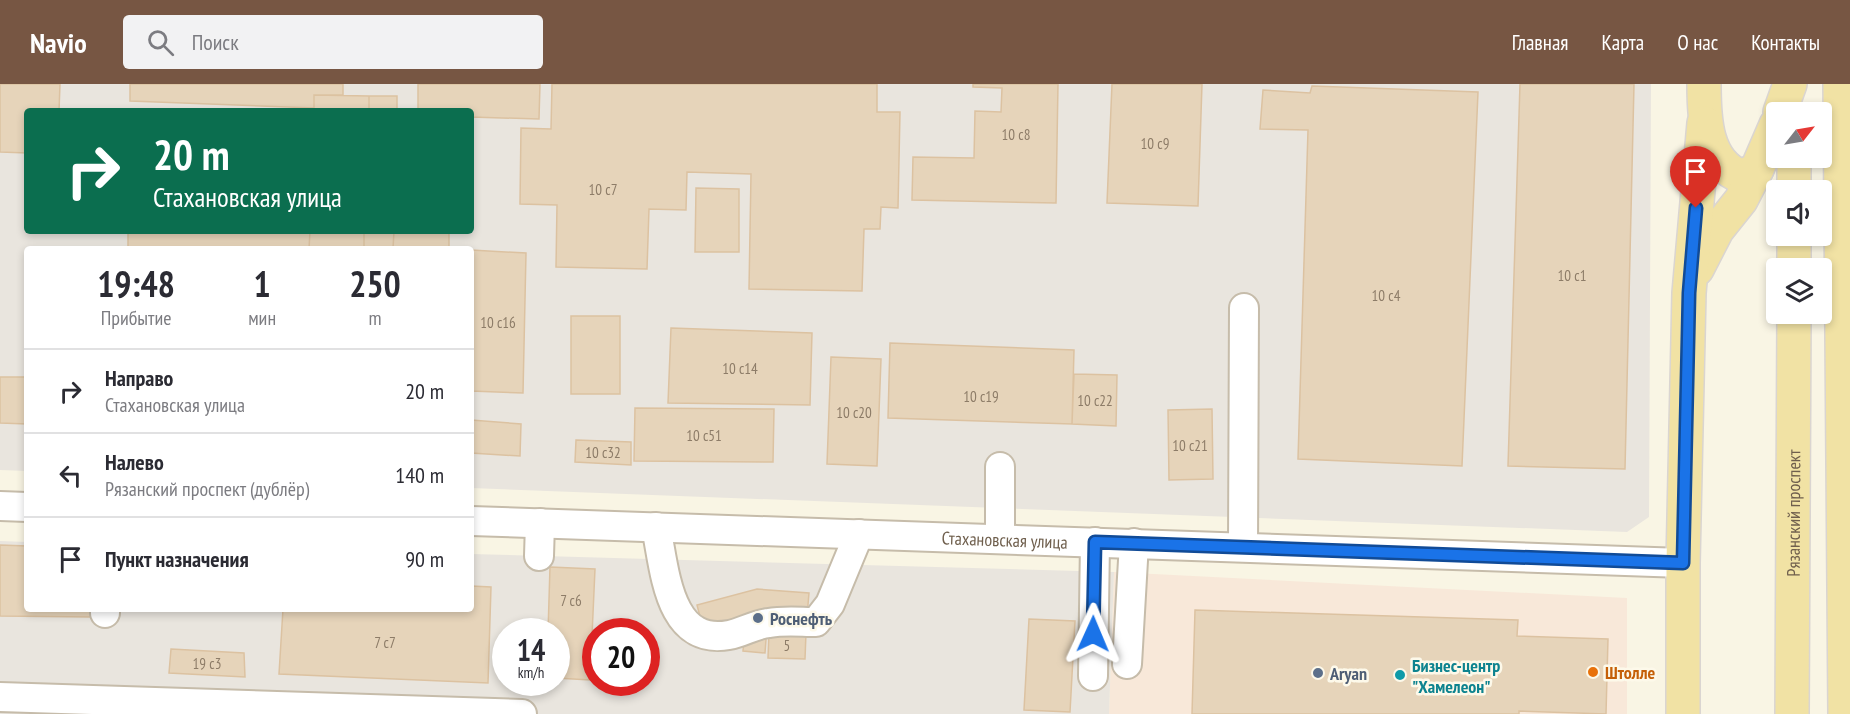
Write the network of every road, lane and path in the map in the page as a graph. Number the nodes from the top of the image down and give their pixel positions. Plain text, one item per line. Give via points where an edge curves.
1 (1704, 84) edge
2 (1792, 84) edge
3 (1840, 84) edge
4 (1784, 102) edge
5 (1793, 102) edge
6 (1704, 123) junction
7 (1844, 143) edge
8 (1766, 148) edge
9 (1757, 169) junction
10 (1689, 293) junction
11 (1244, 308) dead end
12 (1794, 324) edge
13 (1000, 467) dead end
14 (0, 506) edge
15 (24, 507) edge
16 (474, 521) edge
17 (540, 523) junction
18 (657, 527) junction
19 (859, 534) junction
20 (1000, 538) junction
21 (1095, 542) junction
22 (1134, 543) junction
23 (1244, 547) junction
24 (538, 556) dead end
25 (1683, 563) junction
26 (1127, 664) dead end
27 (1093, 676) dead end
28 (0, 697) edge
29 (522, 714) edge
30 (1683, 714) edge
31 (1792, 714) edge
32 (1845, 714) edge

1 - 6 main road
2 - 4 main road
2 - 5 main road
3 - 7 main road
6 - 9 main road via 1716,154 1728,171 1742,177
6 - 10 main road
7 - 32 main road
8 - 9 main road
9 - 10 main road via 1741,200 1702,255
10 - 25 main road
11 - 23 street
12 - 31 main road, Рязанский проспект
13 - 20 street
14 - 15 street
16 - 17 street, Стахановская улица
17 - 18 street, Стахановская улица
17 - 24 street
18 - 19 street, Стахановская улица
18 - 19 street via 670,598 687,627 709,637 730,635 768,622 816,622 830,604
19 - 20 street, Стахановская улица
20 - 21 street, Стахановская улица
21 - 22 street, Стахановская улица
21 - 27 street
22 - 23 street, Стахановская улица
22 - 26 street
23 - 25 street, Стахановская улица
25 - 30 main road
28 - 29 street

